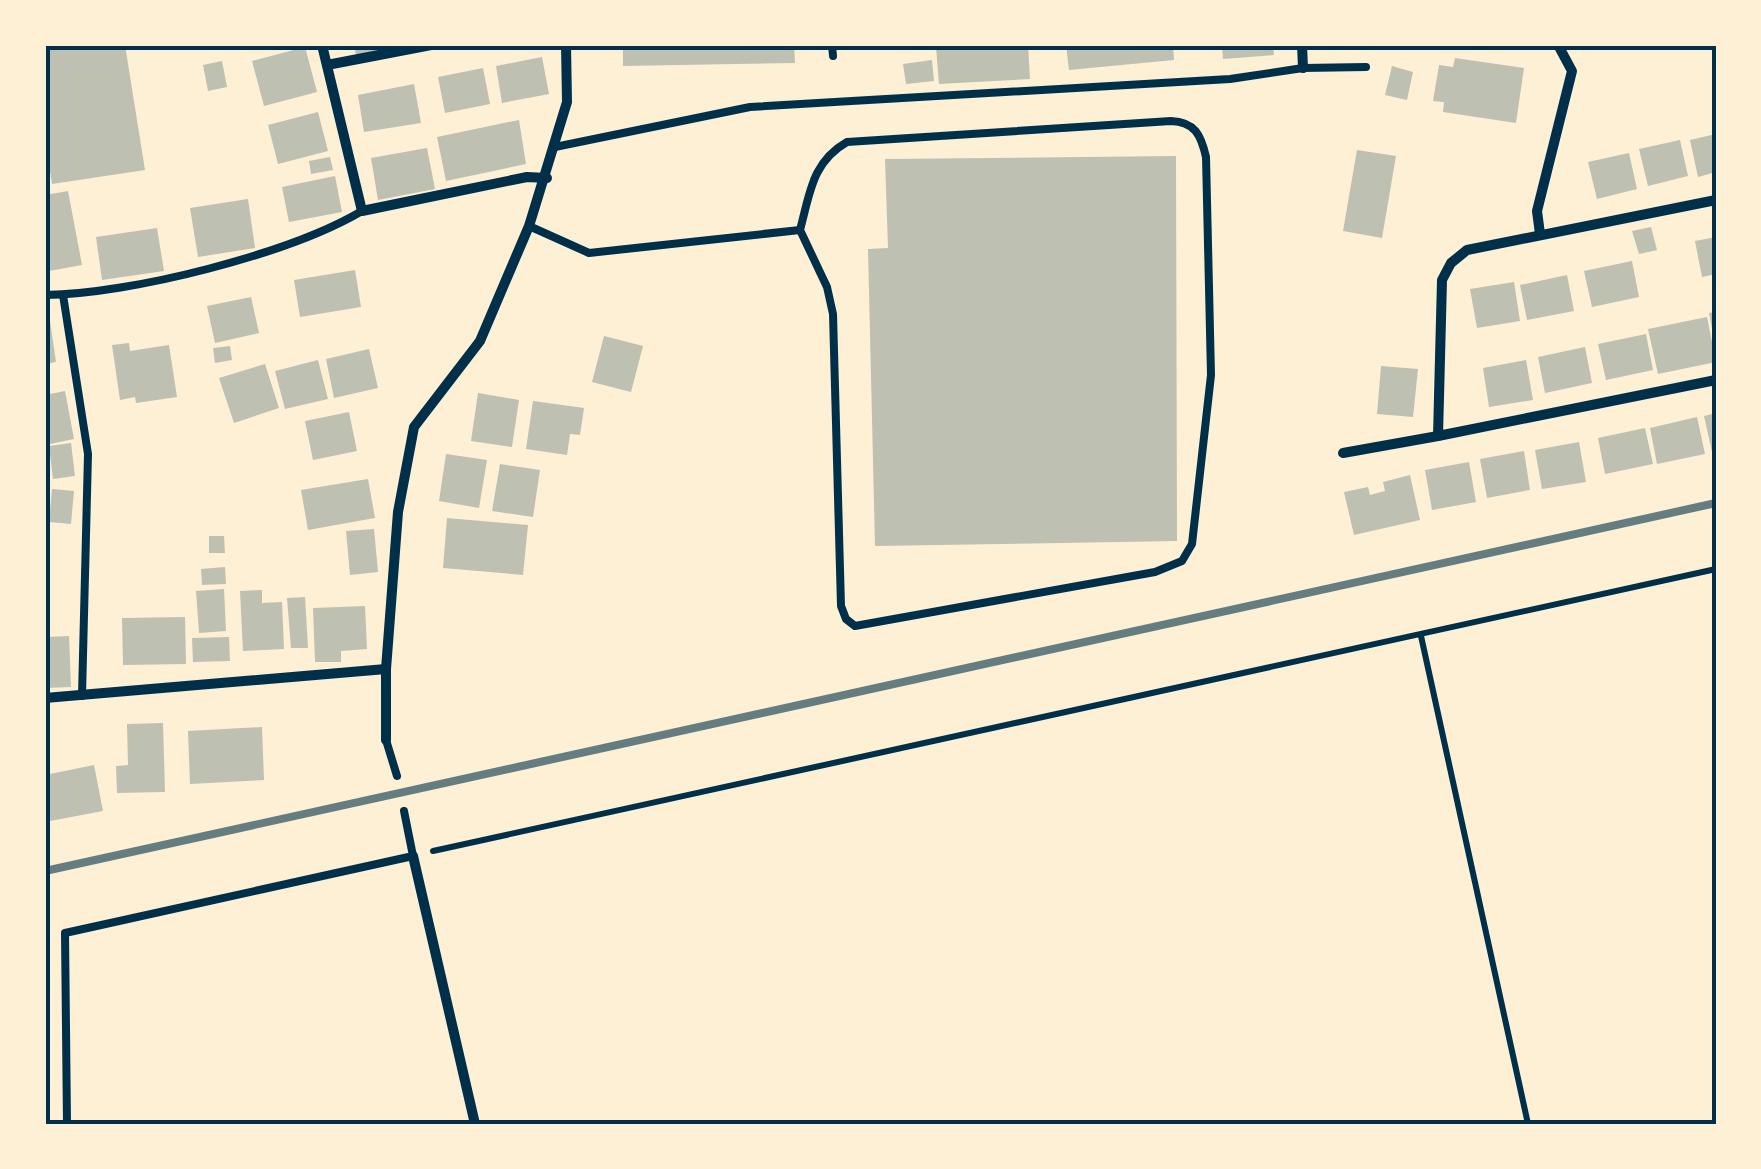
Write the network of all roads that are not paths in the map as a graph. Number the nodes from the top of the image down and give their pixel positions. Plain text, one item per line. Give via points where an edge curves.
1 (322, 45) edge
2 (432, 45) edge
3 (566, 45) edge
4 (832, 45) edge
5 (1302, 45) edge
6 (1558, 45) edge
7 (833, 56) dead end
8 (327, 65) junction
9 (1366, 66) dead end
10 (1303, 68) junction
11 (555, 148) junction
12 (547, 178) junction
13 (1716, 200) edge
14 (362, 211) junction
15 (529, 226) junction
16 (800, 230) junction
17 (1540, 234) junction
18 (62, 295) junction
19 (45, 296) edge
20 (1716, 380) edge
21 (1438, 436) junction
22 (1343, 453) dead end
23 (386, 670) junction
24 (82, 696) junction
25 (45, 698) edge
26 (386, 740) joint
27 (397, 776) dead end
28 (404, 812) dead end
29 (413, 856) junction
30 (67, 1124) edge
31 (475, 1124) edge

1 - 8 street
2 - 8 street
3 - 11 street via 567,102
4 - 7 lane
5 - 10 street
6 - 17 street via 1572,71 1536,210
8 - 14 street
9 - 10 lane
10 - 11 lane via 1230,79 750,107
11 - 12 street
12 - 14 street via 526,176
12 - 15 street
13 - 17 street
14 - 18 lane via 328,231 146,284
15 - 16 lane via 589,253
15 - 23 street via 480,341 414,426 398,512
16 - 16 lane via 833,314 846,620 863,628 1155,572 1182,561 1192,544 1211,374 1206,157 1193,127 1171,120 847,142 817,166
17 - 21 street via 1467,250 1442,280
18 - 19 lane
18 - 24 lane via 88,454
20 - 21 street
21 - 22 street
23 - 24 street
23 - 26 street
24 - 25 street
26 - 27 lane
28 - 29 lane
29 - 30 lane via 65,933
29 - 31 street

